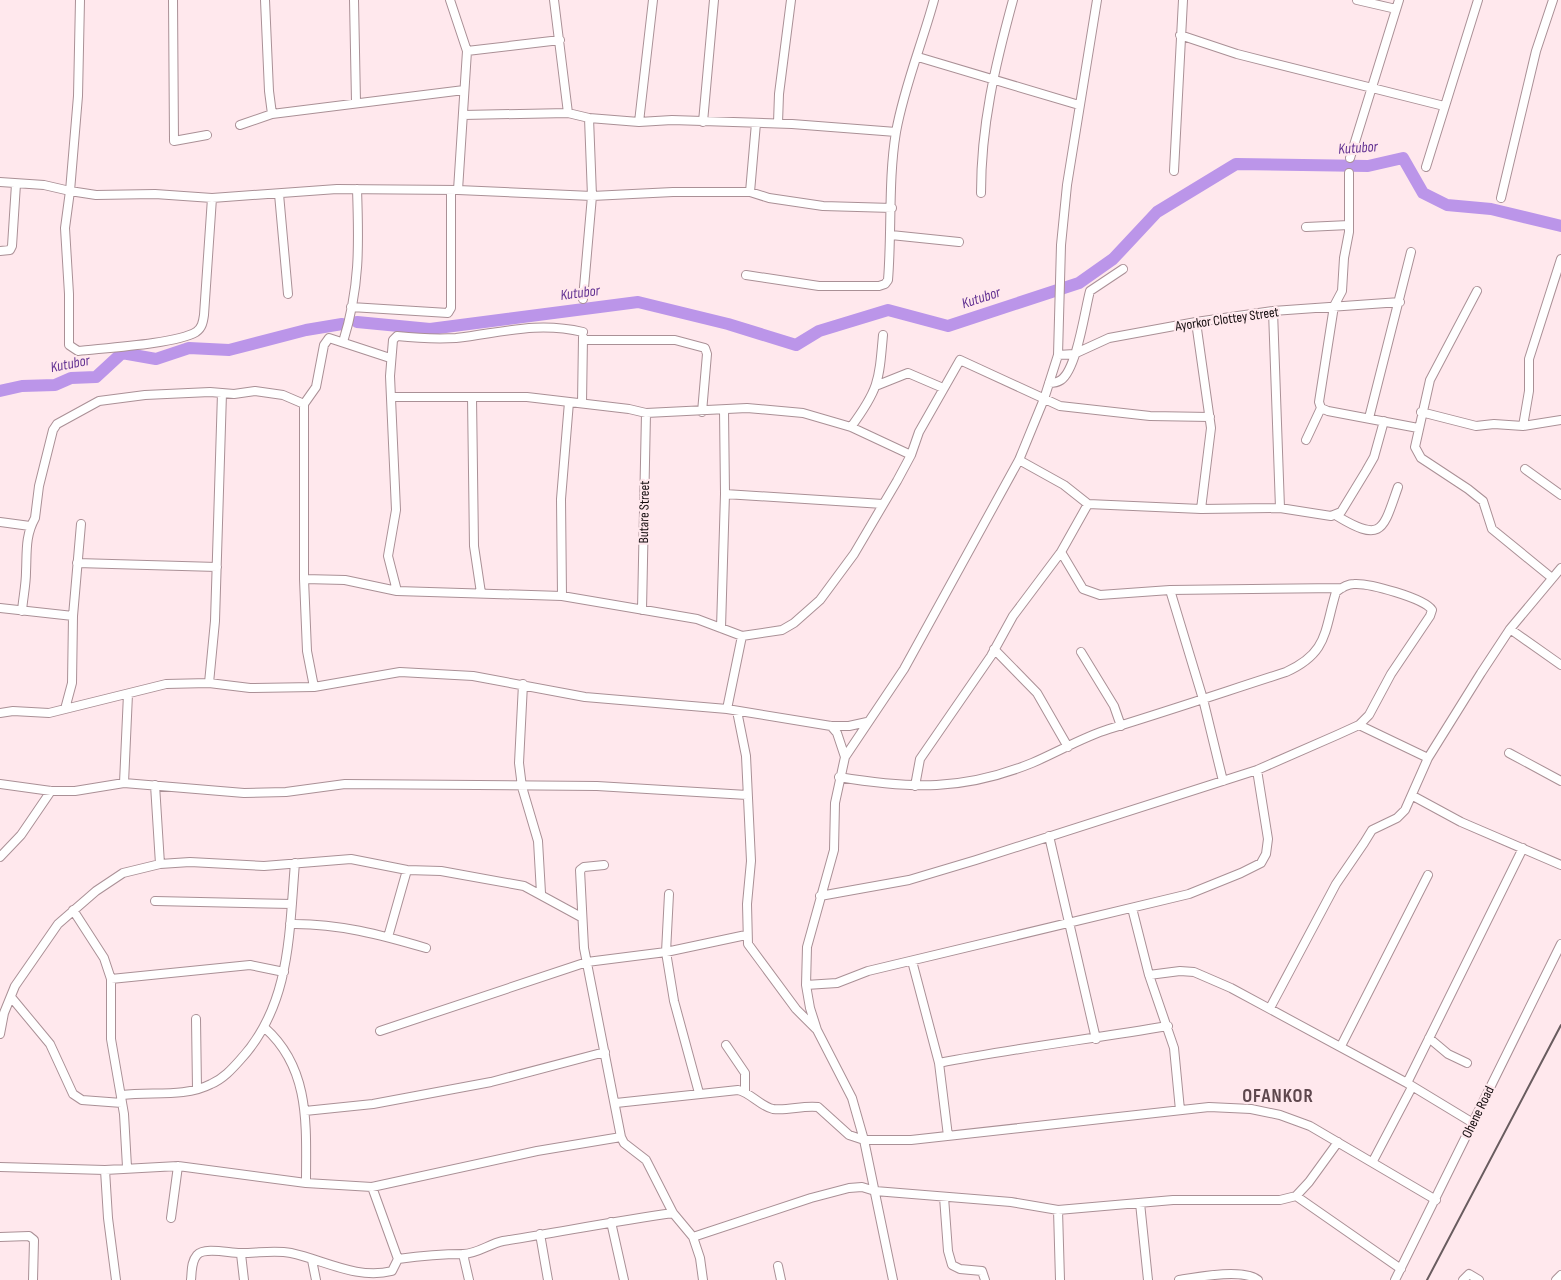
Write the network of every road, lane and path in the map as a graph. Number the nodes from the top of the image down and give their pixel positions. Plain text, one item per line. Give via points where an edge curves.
1 (80, 0) edge
2 (173, 0) edge
3 (265, 0) edge
4 (354, 0) edge
5 (450, 0) edge
6 (554, 0) edge
7 (653, 0) edge
8 (714, 0) edge
9 (791, 0) edge
10 (934, 0) edge
11 (1012, 0) edge
12 (1097, 0) edge
13 (1183, 0) edge
14 (1357, 0) edge
15 (1399, 0) edge
16 (1478, 0) edge
17 (1553, 0) edge
18 (1396, 8) junction
19 (1180, 35) junction
20 (560, 40) junction
21 (467, 51) junction
22 (918, 58) junction
23 (992, 81) junction
24 (1372, 87) junction
25 (464, 90) junction
26 (356, 102) junction
27 (1079, 105) junction
28 (1444, 106) junction
29 (568, 113) junction
30 (272, 114) junction
31 (463, 115) junction
32 (589, 118) junction
33 (639, 122) junction
34 (703, 122) junction
35 (756, 123) junction
36 (778, 123) junction
37 (240, 125) dead end
38 (896, 132) junction
39 (207, 135) dead end
40 (1350, 158) dead end
41 (1426, 167) dead end
42 (1174, 171) dead end
43 (1349, 173) dead end
44 (0, 182) edge
45 (16, 184) junction
46 (357, 189) junction
47 (70, 190) junction
48 (454, 190) junction
49 (750, 192) junction
50 (981, 193) dead end
51 (279, 194) junction
52 (592, 196) junction
53 (212, 198) junction
54 (1500, 198) dead end
55 (892, 208) junction
56 (1349, 225) junction
57 (1306, 228) dead end
58 (891, 235) junction
59 (960, 242) dead end
60 (0, 251) edge
61 (1411, 252) dead end
62 (1561, 259) edge
63 (1123, 269) dead end
64 (746, 275) dead end
65 (1476, 291) dead end
66 (288, 294) dead end
67 (583, 299) dead end
68 (1400, 302) junction
69 (1334, 306) junction
70 (351, 307) junction
71 (1273, 311) junction
72 (1196, 322) junction
73 (583, 333) junction
74 (883, 335) dead end
75 (343, 342) junction
76 (1074, 354) junction
77 (1058, 355) junction
78 (390, 358) junction
79 (1049, 383) junction
80 (878, 385) junction
81 (943, 388) junction
82 (222, 393) junction
83 (391, 397) junction
84 (472, 397) junction
85 (1044, 399) junction
86 (569, 402) junction
87 (582, 403) junction
88 (304, 404) junction
89 (1321, 408) junction
90 (724, 410) junction
91 (702, 412) junction
92 (1421, 412) junction
93 (646, 413) junction
94 (1210, 417) junction
95 (1369, 418) junction
96 (1561, 420) edge
97 (1384, 421) junction
98 (1523, 426) junction
99 (851, 427) junction
100 (1418, 428) junction
101 (1306, 440) dead end
102 (911, 455) junction
103 (1019, 460) junction
104 (1525, 469) dead end
105 (1398, 487) dead end
106 (725, 494) junction
107 (1561, 495) edge
108 (883, 504) junction
109 (1088, 504) junction
110 (1280, 508) junction
111 (1201, 509) junction
112 (1337, 516) junction
113 (0, 522) edge
114 (81, 524) dead end
115 (30, 526) junction
116 (1061, 552) junction
117 (77, 563) junction
118 (217, 567) junction
119 (1561, 568) edge
120 (1552, 578) junction
121 (304, 579) junction
122 (1342, 588) junction
123 (1170, 590) junction
124 (397, 591) junction
125 (481, 593) junction
126 (562, 596) junction
127 (0, 608) edge
128 (642, 610) junction
129 (22, 611) junction
130 (73, 616) junction
131 (722, 628) junction
132 (1510, 629) junction
133 (742, 636) junction
134 (994, 648) junction
135 (1081, 652) dead end
136 (1561, 665) edge
137 (209, 683) junction
138 (523, 684) junction
139 (314, 687) junction
140 (128, 694) junction
141 (1203, 699) junction
142 (65, 709) junction
143 (727, 709) junction
144 (737, 711) junction
145 (0, 713) edge
146 (867, 722) junction
147 (1359, 725) junction
148 (831, 726) junction
149 (1121, 726) junction
150 (1068, 747) junction
151 (1509, 753) dead end
152 (845, 757) junction
153 (1428, 758) junction
154 (1256, 770) junction
155 (839, 777) junction
156 (1223, 781) junction
157 (1561, 781) edge
158 (124, 783) junction
159 (0, 784) edge
160 (155, 786) junction
161 (916, 786) junction
162 (522, 787) junction
163 (51, 791) junction
164 (746, 795) junction
165 (1413, 796) junction
166 (1049, 836) junction
167 (1523, 848) junction
168 (0, 857) edge
169 (295, 863) junction
170 (160, 864) junction
171 (604, 865) dead end
172 (1561, 865) edge
173 (407, 870) junction
174 (1428, 875) dead end
175 (541, 893) junction
176 (669, 894) dead end
177 (820, 896) junction
178 (155, 901) dead end
179 (292, 904) junction
180 (1132, 908) junction
181 (73, 910) junction
182 (581, 916) junction
183 (1070, 923) junction
184 (290, 924) junction
185 (746, 936) junction
186 (388, 937) junction
187 (1561, 944) edge
188 (426, 948) dead end
189 (666, 952) junction
190 (912, 960) junction
191 (587, 962) junction
192 (284, 972) junction
193 (1149, 974) junction
194 (111, 979) junction
195 (806, 985) junction
196 (11, 997) junction
197 (1270, 1008) junction
198 (196, 1019) dead end
199 (1168, 1026) junction
200 (265, 1028) junction
201 (817, 1030) junction
202 (380, 1031) dead end
203 (0, 1034) edge
204 (1429, 1038) junction
205 (1096, 1039) junction
206 (726, 1045) dead end
207 (1340, 1046) junction
208 (605, 1052) junction
209 (939, 1063) junction
210 (1467, 1063) dead end
211 (1410, 1085) junction
212 (198, 1089) junction
213 (745, 1092) junction
214 (699, 1093) junction
215 (122, 1099) junction
216 (616, 1102) junction
217 (1180, 1110) junction
218 (305, 1111) junction
219 (1473, 1123) junction
220 (948, 1136) junction
221 (621, 1137) junction
222 (864, 1140) junction
223 (1338, 1142) junction
224 (1373, 1161) junction
225 (178, 1166) junction
226 (0, 1167) edge
227 (127, 1167) junction
228 (105, 1170) junction
229 (306, 1183) junction
230 (372, 1187) junction
231 (875, 1192) junction
232 (1296, 1196) junction
233 (944, 1197) junction
234 (1436, 1200) junction
235 (1140, 1203) junction
236 (1058, 1210) junction
237 (673, 1213) junction
238 (171, 1218) dead end
239 (611, 1222) junction
240 (540, 1234) junction
241 (0, 1237) edge
242 (693, 1237) junction
243 (241, 1254) junction
244 (464, 1254) junction
245 (398, 1259) junction
246 (312, 1260) junction
247 (778, 1266) dead end
248 (1401, 1269) junction
249 (392, 1271) junction
250 (1561, 1275) edge
251 (33, 1280) edge
252 (116, 1280) edge
253 (191, 1280) edge
254 (244, 1280) edge
255 (316, 1280) edge
256 (393, 1280) edge
257 (470, 1280) edge
258 (548, 1280) edge
259 (624, 1280) edge
260 (703, 1280) edge
261 (780, 1280) edge
262 (893, 1280) edge
263 (985, 1280) edge
264 (1060, 1280) edge
265 (1148, 1280) edge
266 (1178, 1280) edge
267 (1258, 1280) edge
268 (1395, 1280) edge
269 (1464, 1280) edge
270 (1479, 1280) edge
271 (1556, 1280) edge

1 - 47 street via 78,96
2 - 39 street via 174,141
3 - 30 street
4 - 26 street
5 - 21 street
6 - 20 street
7 - 33 street
8 - 34 street
9 - 36 street
10 - 22 street
11 - 23 street
12 - 27 street
13 - 19 street
14 - 18 street
15 - 18 street
16 - 28 street
17 - 54 street via 1536,50
18 - 24 street
19 - 24 street via 1237,54
19 - 42 street
20 - 21 street
20 - 29 street
21 - 25 street
22 - 23 street
22 - 38 street
23 - 27 street
23 - 50 street via 984,126
24 - 28 street
24 - 40 street
25 - 26 street
25 - 31 street
26 - 30 street
27 - 77 street via 1061,245
28 - 41 street
29 - 31 street
29 - 32 street
30 - 37 street
31 - 48 street
32 - 33 street
32 - 52 street
33 - 34 street
34 - 35 street
35 - 36 street
35 - 49 street
36 - 38 street
38 - 55 street
43 - 56 street
44 - 45 street
45 - 47 street
45 - 60 street via 12,246 10,250
46 - 48 street
46 - 51 street
46 - 70 street via 359,257
47 - 53 street via 96,195 155,194
47 - 53 street via 65,228 68,341 78,351 186,337 198,331 204,315
48 - 52 street
48 - 70 street via 452,308 448,313
49 - 52 street
49 - 55 street via 823,206
51 - 53 street
51 - 66 street
52 - 67 street
55 - 58 street
56 - 57 street
56 - 69 street via 1342,291
58 - 59 street
58 - 64 street via 885,284 819,286
61 - 68 street
62 - 98 street via 1529,359 1529,391
63 - 76 street via 1090,291
65 - 92 street via 1430,380
68 - 69 street, Ayorkor Clottey Street
68 - 95 street
69 - 71 street, Ayorkor Clottey Street
69 - 89 street via 1319,402
70 - 75 street
71 - 72 street, Ayorkor Clottey Street
71 - 110 street
72 - 76 street, Ayorkor Clottey Street via 1109,338
72 - 94 street
73 - 78 street via 549,327 496,330 456,338 397,336 393,340
73 - 87 street
73 - 91 street via 675,340 705,348
74 - 80 street
75 - 78 street
75 - 88 street via 329,338 325,341 316,387
76 - 77 street, Ayorkor Clottey Street
76 - 79 street via 1064,376
77 - 79 street
78 - 83 street
79 - 85 street
80 - 81 street via 908,373
80 - 99 street
81 - 85 street via 956,364 964,360
81 - 102 street via 919,432
82 - 88 street via 274,393
82 - 115 street via 110,398 57,424 49,440
82 - 118 street
83 - 84 street
83 - 124 street via 396,510 388,556
84 - 86 street via 527,397
84 - 125 street via 474,546
85 - 94 street via 1060,406 1142,415
85 - 103 street
86 - 87 street
86 - 126 street via 561,499
87 - 93 street
88 - 121 street
89 - 95 street
89 - 101 street
90 - 91 street
90 - 99 street via 747,408 803,413
90 - 106 street
91 - 93 street
92 - 98 street via 1464,425
92 - 100 street
93 - 128 street, Butare Street
94 - 111 street
95 - 97 street
96 - 98 street
97 - 100 street
97 - 112 street via 1374,457
99 - 102 street
100 - 120 street via 1417,454 1483,501 1492,528
102 - 108 street
103 - 109 street via 1064,485
103 - 146 street via 904,669
104 - 107 street
105 - 112 street via 1388,516 1378,530 1360,528
106 - 108 street
106 - 131 street
108 - 133 street via 854,554 820,600 782,630
109 - 111 street
109 - 116 street
110 - 111 street
110 - 112 street
113 - 115 street
114 - 117 street
115 - 129 street via 25,549
116 - 123 street via 1077,582 1091,593 1108,595
116 - 134 street via 1013,616
117 - 118 street
117 - 130 street
118 - 137 street via 216,621
119 - 120 street
120 - 132 street
121 - 124 street via 346,580
121 - 139 street via 308,651
122 - 123 street
122 - 141 street via 1336,592 1320,646 1312,657 1286,672
122 - 147 street via 1355,584 1379,588 1413,598 1432,610 1369,715
123 - 141 street
124 - 125 street
125 - 126 street
126 - 128 street
127 - 129 street
128 - 131 street via 698,619
129 - 130 street
130 - 142 street via 72,683
131 - 133 street
132 - 136 street
132 - 153 street
133 - 143 street
134 - 150 street via 1037,694
134 - 161 street via 920,759
135 - 149 street via 1114,706
137 - 139 street via 250,688
137 - 140 street via 166,684
138 - 139 street via 472,676 400,672
138 - 143 street via 585,697
138 - 162 street via 519,732
140 - 142 street
140 - 158 street
141 - 149 street
141 - 156 street
142 - 145 street via 49,713
143 - 144 street
144 - 148 street
144 - 164 street via 745,743
146 - 148 street
146 - 152 street
147 - 153 street
147 - 154 street
148 - 152 street via 837,733
149 - 150 street
150 - 161 street via 994,777 953,785
151 - 157 street
152 - 155 street
153 - 165 street
154 - 156 street
154 - 180 street via 1268,839 1261,863 1219,884
155 - 161 street
155 - 177 street via 834,850
156 - 166 street
158 - 160 street
158 - 163 street via 75,791
159 - 163 street
160 - 162 street via 244,793 286,792 345,784
160 - 170 street
162 - 164 street via 597,786
162 - 175 street via 538,841
163 - 168 street via 21,835
164 - 185 street via 751,861
165 - 167 street via 1461,822
165 - 197 street via 1396,818 1372,830 1317,918
166 - 177 street via 909,880
166 - 183 street
167 - 172 street
167 - 204 street
169 - 170 street via 264,866 190,862
169 - 173 street via 351,860
169 - 179 street
170 - 181 street via 124,873
171 - 182 street via 580,870
173 - 175 street via 442,871 524,886
173 - 186 street
174 - 207 street
175 - 182 street
176 - 189 street
177 - 195 street via 807,947
178 - 179 street
179 - 184 street
180 - 183 street
180 - 193 street
181 - 194 street via 104,958
181 - 196 street via 58,924 15,986
182 - 191 street
183 - 190 street
183 - 205 street
184 - 186 street via 320,924
184 - 192 street
185 - 189 street
185 - 201 street via 753,953
186 - 188 street
187 - 219 street, Ohene Road
189 - 191 street
189 - 214 street via 674,1001
190 - 195 street via 837,983
190 - 209 street
191 - 202 street
191 - 208 street
192 - 194 street via 250,965
192 - 200 street
193 - 197 street via 1194,972
193 - 199 street
194 - 215 street via 111,1039
195 - 201 street
196 - 203 street
196 - 215 street via 50,1044 73,1094 82,1100
197 - 207 street
198 - 212 street
199 - 205 street
199 - 217 street via 1178,1074
200 - 212 street via 229,1072
200 - 218 street via 284,1048 297,1076
201 - 222 street via 852,1098
204 - 210 street via 1448,1054
204 - 211 street
205 - 209 street via 1020,1047
206 - 213 street via 744,1073
207 - 211 street
208 - 216 street
208 - 218 street via 492,1082 373,1104
209 - 220 street
211 - 219 street
211 - 224 street
212 - 215 street via 175,1093 145,1092
213 - 214 street
213 - 222 street via 774,1109 818,1107 849,1135
214 - 216 street
215 - 227 street
216 - 221 street
217 - 220 street
217 - 223 street via 1210,1107 1251,1109 1310,1126
218 - 229 street
219 - 234 street, Ohene Road
220 - 222 street
221 - 230 street via 537,1151
221 - 237 street via 646,1160
222 - 231 street
223 - 224 street
223 - 232 street
224 - 234 street
225 - 227 street
225 - 229 street
225 - 238 street
226 - 228 street
227 - 228 street
228 - 252 street
229 - 230 street
230 - 245 street
231 - 233 street
231 - 242 street via 862,1187 849,1188
231 - 262 street
232 - 235 street via 1280,1200
232 - 248 street
233 - 236 street via 1011,1202
233 - 263 street via 952,1265 982,1271
234 - 248 street, Ohene Road
235 - 236 street
235 - 265 street
236 - 264 street
237 - 239 street
237 - 242 street
239 - 240 street
239 - 259 street
240 - 244 street via 492,1244
240 - 258 street
241 - 251 street via 29,1236 34,1240
242 - 260 street
243 - 246 street via 282,1252
243 - 253 street via 200,1252 192,1264
243 - 254 street
244 - 245 street
244 - 257 street
245 - 249 street
246 - 249 street via 352,1271
246 - 255 street
247 - 261 street
248 - 268 street, Ohene Road
249 - 256 street
250 - 271 street
266 - 267 street via 1232,1274
269 - 270 street via 1469,1274

